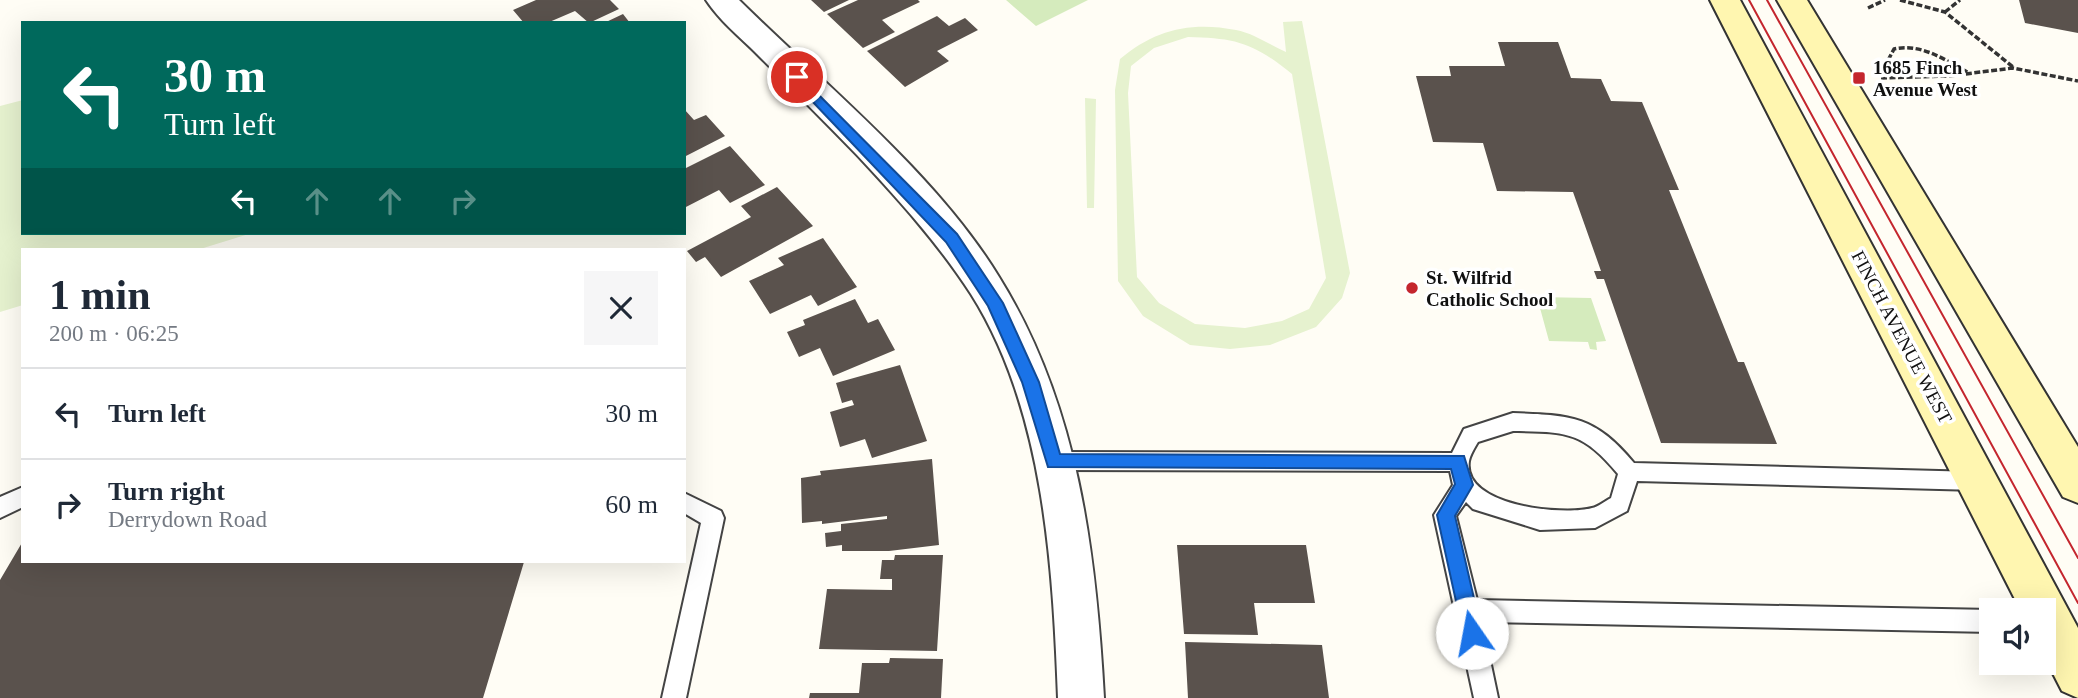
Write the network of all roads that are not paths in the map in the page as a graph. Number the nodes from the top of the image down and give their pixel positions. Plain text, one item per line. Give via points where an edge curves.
1 (721, 0) edge
2 (1725, 0) edge
3 (1792, 0) edge
4 (1054, 461) junction
5 (1458, 462) junction
6 (1629, 472) junction
7 (1978, 481) junction
8 (2078, 484) edge
9 (1464, 485) junction
10 (21, 497) edge
11 (686, 503) edge
12 (0, 508) edge
13 (2036, 598) edge
14 (1468, 611) junction
15 (1979, 621) edge
16 (2056, 637) edge
17 (2078, 675) edge
18 (674, 698) edge
19 (1081, 698) edge
20 (1486, 698) edge

1 - 4 street via 951,238 995,303 1030,382
2 - 7 main road, FINCH AVENUE WEST
3 - 8 main road
4 - 5 lane
4 - 19 street via 1068,517 1078,605
5 - 6 lane via 1471,435 1513,422 1563,424 1604,442
5 - 9 lane
6 - 7 lane
6 - 9 lane via 1620,504 1595,518 1539,520 1480,502
7 - 13 main road, FINCH AVENUE WEST
9 - 14 lane via 1446,515
10 - 12 lane
11 - 18 lane via 713,518
14 - 15 lane
14 - 20 lane
16 - 17 main road, FINCH AVENUE WEST

